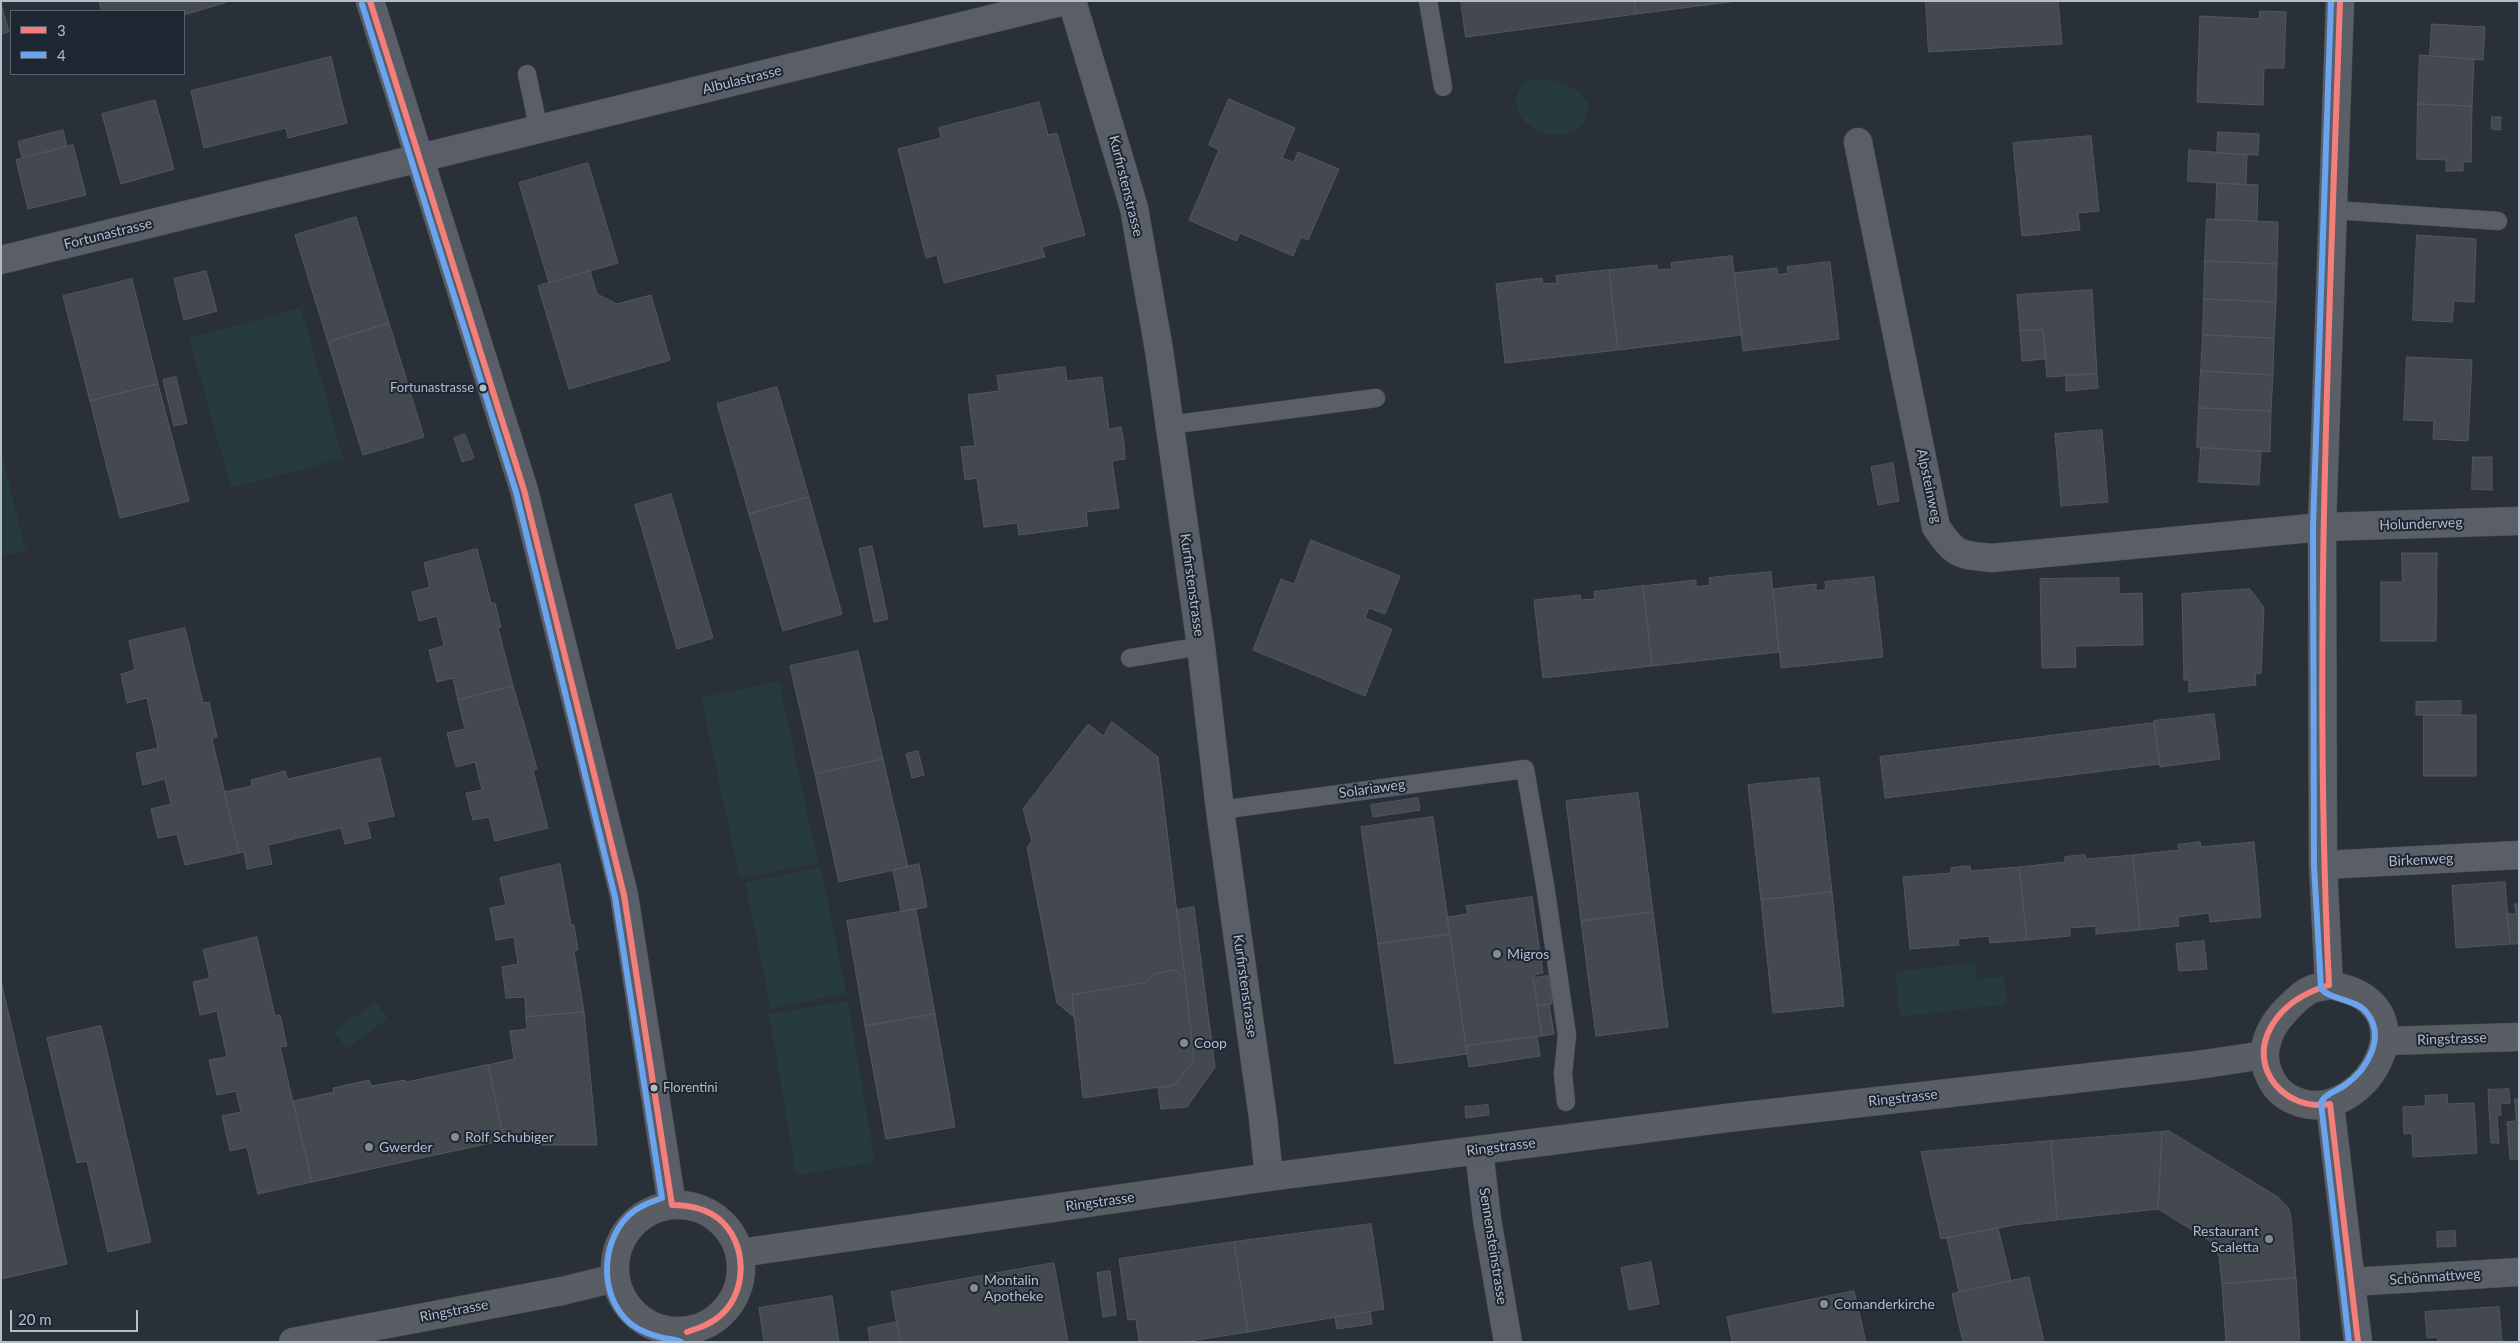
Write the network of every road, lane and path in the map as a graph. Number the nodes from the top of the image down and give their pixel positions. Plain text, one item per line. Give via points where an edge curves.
1 (370, 1) edge
2 (1065, 1) edge
3 (1072, 1) edge
4 (1428, 1) edge
5 (2340, 1) edge
6 (527, 74) dead end
7 (1442, 87) dead end
8 (539, 131) junction
9 (1858, 142) dead end
10 (419, 158) junction
11 (2333, 210) junction
12 (2498, 221) dead end
13 (1, 260) edge
14 (1376, 398) dead end
15 (1169, 425) junction
16 (2519, 521) edge
17 (2322, 527) junction
18 (1200, 646) junction
19 (1130, 658) dead end
20 (1220, 810) junction
21 (2519, 854) edge
22 (2323, 865) junction
23 (2329, 985) junction
24 (2519, 1037) edge
25 (2385, 1041) junction
26 (2264, 1055) junction
27 (1566, 1102) dead end
28 (2330, 1104) junction
29 (1479, 1150) junction
30 (1269, 1177) junction
31 (672, 1205) junction
32 (740, 1253) junction
33 (2519, 1272) edge
34 (615, 1278) junction
35 (2351, 1282) junction
36 (688, 1337) edge
37 (293, 1342) edge
38 (1508, 1342) edge
39 (2358, 1342) edge

1 - 10 street
2 - 8 street, Albulastrasse
3 - 15 street, Kurfirstenstrasse via 1134,208
4 - 7 lane
5 - 11 street
6 - 8 lane
8 - 10 street, Albulastrasse
9 - 17 street, Alpsteinweg via 1936,527 1960,554 1992,558
10 - 13 street, Fortunastrasse
10 - 31 street via 524,490 611,841 624,895
11 - 12 lane
11 - 17 street
14 - 15 lane
15 - 18 street, Kurfirstenstrasse
16 - 17 street, Holunderweg
17 - 22 street
18 - 19 lane
18 - 20 street, Kurfirstenstrasse
20 - 27 lane, Solariaweg via 1525,769 1567,1035 1563,1074
20 - 30 street, Kurfirstenstrasse
21 - 22 street, Birkenweg
22 - 23 street
23 - 25 main road via 2349,988 2365,996 2375,1007
23 - 26 main road via 2310,990 2276,1020 2266,1037
24 - 25 main road, Ringstrasse
25 - 28 main road via 2378,1064 2346,1098
26 - 28 main road via 2266,1069 2278,1090 2293,1100 2312,1106
26 - 29 main road, Ringstrasse
28 - 35 street
29 - 30 main road, Ringstrasse
29 - 38 street, Sennensteinstrasse
30 - 32 main road, Ringstrasse
31 - 32 main road via 708,1212 734,1236
31 - 34 main road via 652,1210 635,1221 622,1237 615,1257
32 - 36 main road via 742,1274 736,1294 724,1312
33 - 35 street, Schönmattweg
34 - 36 main road via 621,1297 632,1313 655,1327
34 - 37 main road, Ringstrasse
35 - 39 street

